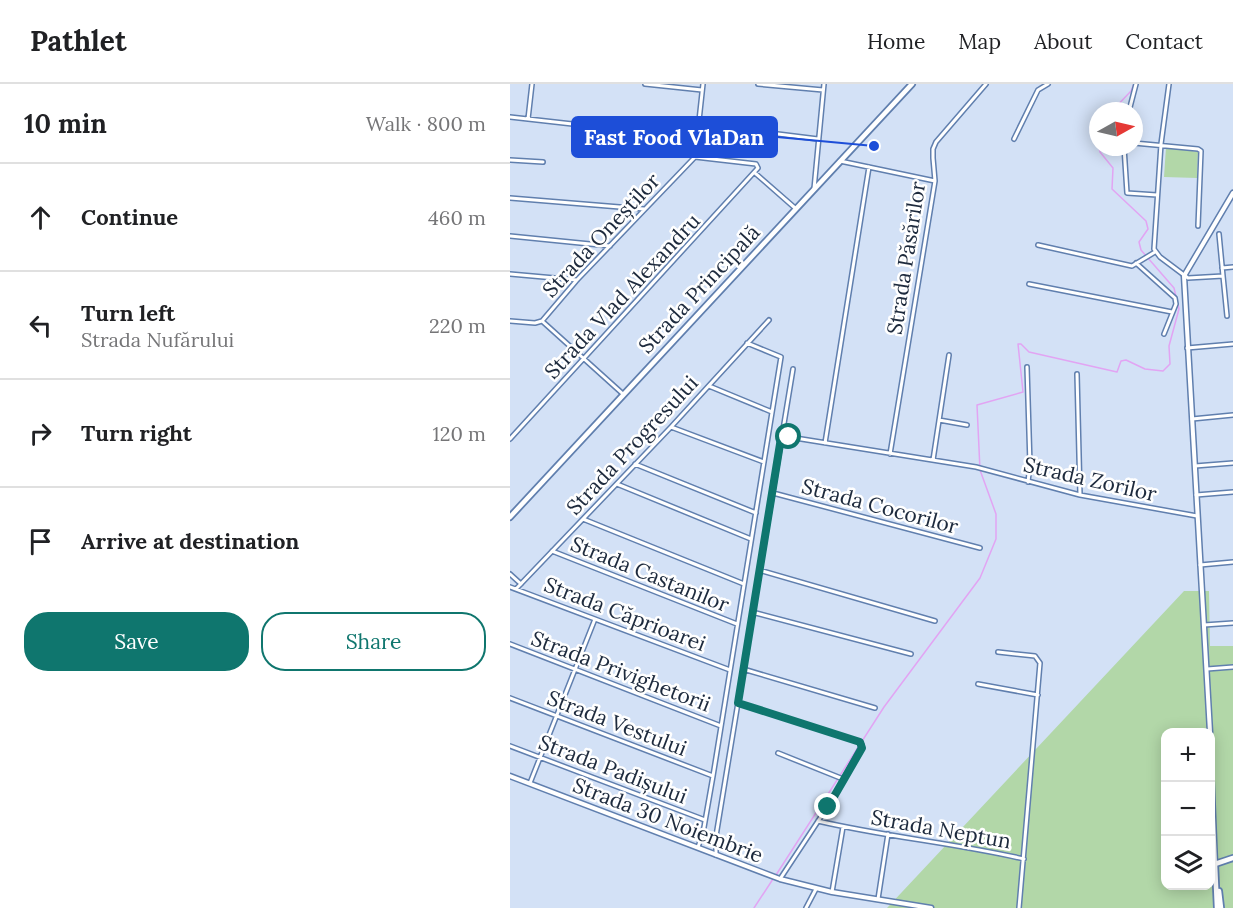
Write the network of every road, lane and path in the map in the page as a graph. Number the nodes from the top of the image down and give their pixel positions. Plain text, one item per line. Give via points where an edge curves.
1 (532, 84) edge
2 (645, 84) edge
3 (703, 84) edge
4 (758, 84) edge
5 (824, 84) edge
6 (912, 84) edge
7 (986, 84) edge
8 (1048, 84) edge
9 (1136, 84) edge
10 (1168, 84) edge
11 (702, 90) junction
12 (823, 90) junction
13 (1131, 102) edge
14 (510, 117) edge
15 (528, 119) junction
16 (698, 124) junction
17 (697, 138) junction
18 (818, 139) junction
19 (1014, 139) dead end
20 (1143, 143) edge
21 (1161, 144) junction
22 (1124, 156) edge
23 (695, 157) junction
24 (510, 160) edge
25 (840, 161) junction
26 (543, 162) dead end
27 (869, 167) junction
28 (755, 173) junction
29 (936, 181) junction
30 (814, 189) junction
31 (1233, 193) edge
32 (1157, 195) junction
33 (510, 198) edge
34 (795, 208) junction
35 (644, 209) junction
36 (1198, 226) dead end
37 (1219, 234) dead end
38 (510, 236) edge
39 (1038, 245) dead end
40 (610, 246) junction
41 (1155, 252) junction
42 (1136, 263) junction
43 (1233, 267) edge
44 (1222, 268) junction
45 (510, 274) edge
46 (1184, 276) junction
47 (1223, 276) junction
48 (577, 280) junction
49 (1029, 284) dead end
50 (1172, 312) junction
51 (1227, 316) dead end
52 (769, 320) dead end
53 (512, 321) edge
54 (542, 321) junction
55 (510, 326) edge
56 (1164, 334) dead end
57 (747, 343) junction
58 (1233, 344) edge
59 (1187, 348) junction
60 (949, 355) dead end
61 (584, 359) junction
62 (1027, 367) dead end
63 (793, 369) dead end
64 (1077, 374) dead end
65 (709, 386) junction
66 (624, 394) junction
67 (772, 412) junction
68 (1233, 415) edge
69 (1192, 418) junction
70 (939, 420) junction
71 (967, 424) dead end
72 (671, 427) junction
73 (510, 438) edge
74 (781, 438) junction
75 (825, 443) junction
76 (890, 454) junction
77 (933, 460) junction
78 (764, 462) junction
79 (635, 464) junction
80 (1233, 464) edge
81 (1195, 466) junction
82 (1028, 482) junction
83 (616, 483) junction
84 (1233, 492) edge
85 (772, 494) junction
86 (1080, 495) junction
87 (1196, 495) junction
88 (756, 513) junction
89 (1198, 516) junction
90 (510, 517) edge
91 (583, 519) junction
92 (751, 539) junction
93 (980, 548) dead end
94 (552, 551) junction
95 (1233, 562) edge
96 (1200, 565) junction
97 (759, 570) junction
98 (510, 574) edge
99 (521, 584) junction
100 (744, 584) junction
101 (510, 586) edge
102 (516, 589) junction
103 (752, 612) junction
104 (595, 619) junction
105 (935, 621) dead end
106 (1233, 623) edge
107 (737, 624) junction
108 (1204, 625) junction
109 (510, 644) edge
110 (998, 652) dead end
111 (911, 654) dead end
112 (1233, 667) edge
113 (743, 669) junction
114 (1207, 669) junction
115 (576, 670) junction
116 (730, 670) junction
117 (978, 684) dead end
118 (1038, 695) junction
119 (510, 698) edge
120 (738, 703) junction
121 (874, 708) dead end
122 (557, 716) junction
123 (721, 726) junction
124 (1210, 728) edge
125 (510, 746) edge
126 (778, 753) dead end
127 (541, 758) junction
128 (510, 776) edge
129 (713, 776) junction
130 (843, 779) junction
131 (1212, 782) edge
132 (530, 783) junction
133 (705, 820) junction
134 (818, 821) junction
135 (843, 827) junction
136 (888, 834) junction
137 (1214, 836) edge
138 (698, 848) junction
139 (716, 855) junction
140 (1233, 858) edge
141 (1023, 859) junction
142 (1215, 864) joint
143 (780, 879) junction
144 (816, 889) junction
145 (832, 892) junction
146 (878, 899) junction
147 (806, 908) edge
148 (931, 908) edge
149 (1019, 908) edge
150 (1219, 908) edge

1 - 15 street
2 - 11 street
3 - 11 street
4 - 12 street
5 - 12 street
6 - 25 main road, Strada Principală
7 - 29 street, Strada Păsărilor via 936,142
8 - 19 street via 1038,90
9 - 13 street
10 - 21 street
11 - 16 street
12 - 18 street
14 - 15 street
15 - 17 street
16 - 17 street
16 - 18 street
17 - 23 street
18 - 30 street
20 - 21 street
21 - 32 street
21 - 36 street via 1201,152
22 - 32 street via 1127,193
23 - 28 street via 756,164
23 - 35 street, Strada Oneștilor
24 - 26 street
25 - 27 street
25 - 30 main road, Strada Principală
27 - 29 street
27 - 75 street
28 - 34 street
28 - 61 street, Strada Vlad Alexandru
29 - 76 street, Strada Păsărilor
30 - 34 main road, Strada Principală
31 - 46 street
32 - 41 street
33 - 35 street
34 - 66 main road, Strada Principală
35 - 40 street, Strada Oneștilor
37 - 44 street
38 - 40 street
39 - 42 street via 1132,266
40 - 48 street, Strada Oneștilor
41 - 42 street
41 - 46 street
42 - 50 street via 1175,298
43 - 44 street
44 - 47 street
45 - 48 street
46 - 47 street
46 - 59 street
47 - 51 street
48 - 54 street, Strada Oneștilor
49 - 50 street
50 - 56 street
52 - 57 street, Strada Progresului
53 - 54 street
53 - 55 street
54 - 61 street
57 - 65 street, Strada Progresului
57 - 67 street via 781,357
58 - 59 street
59 - 69 street
60 - 70 street
61 - 66 street
61 - 73 street, Strada Vlad Alexandru
62 - 82 street
63 - 74 street
64 - 86 street
65 - 67 street
65 - 72 street, Strada Progresului
66 - 90 main road, Strada Principală
67 - 78 street
68 - 69 street
69 - 81 street
70 - 71 street
70 - 77 street
72 - 78 street
72 - 79 street, Strada Progresului
74 - 75 street, Strada Zorilor
74 - 85 street
75 - 76 street, Strada Zorilor
76 - 77 street, Strada Zorilor
77 - 82 street, Strada Zorilor
78 - 88 street
79 - 83 street, Strada Progresului
79 - 88 street
80 - 81 street
81 - 87 street
82 - 86 street, Strada Zorilor
83 - 91 street, Strada Progresului
83 - 92 street
84 - 87 street
85 - 93 street, Strada Cocorilor
85 - 97 street
86 - 89 street, Strada Zorilor
87 - 89 street
88 - 92 street
89 - 96 street
91 - 94 street, Strada Progresului
91 - 100 street
92 - 100 street
94 - 99 street, Strada Progresului
94 - 107 street, Strada Castanilor
95 - 96 street
96 - 108 street
97 - 103 street
97 - 105 street
98 - 99 street
99 - 102 street, Strada Progresului
100 - 107 street
101 - 102 street, Strada Căprioarei
102 - 104 street, Strada Căprioarei
103 - 111 street
103 - 113 street
104 - 115 street
104 - 116 street, Strada Căprioarei
106 - 108 street
107 - 116 street
108 - 114 street
109 - 115 street, Strada Privighetorii
110 - 118 street via 1037,658
112 - 114 street
113 - 120 street
113 - 121 street
114 - 124 street
115 - 122 street
115 - 123 street, Strada Privighetorii
116 - 123 street
117 - 118 street
118 - 141 street
119 - 122 street, Strada Vestului
120 - 130 street via 860,743
120 - 139 street
122 - 127 street
122 - 129 street, Strada Vestului
123 - 129 street
125 - 127 street, Strada Padișului
126 - 130 street
127 - 132 street
127 - 133 street, Strada Padișului
128 - 132 street, Strada 30 Noiembrie
129 - 133 street
130 - 134 street
131 - 137 street
132 - 138 street, Strada 30 Noiembrie
133 - 138 street
134 - 135 street, Strada Neptun
134 - 143 street
135 - 136 street, Strada Neptun
135 - 145 street
136 - 141 street, Strada Neptun
136 - 146 street
138 - 139 street, Strada 30 Noiembrie
139 - 143 street, Strada 30 Noiembrie
140 - 142 main road
141 - 149 street
142 - 150 main road
143 - 144 street, Strada 30 Noiembrie
144 - 145 street, Strada 30 Noiembrie
144 - 147 street
145 - 146 street, Strada 30 Noiembrie
146 - 148 street, Strada 30 Noiembrie

